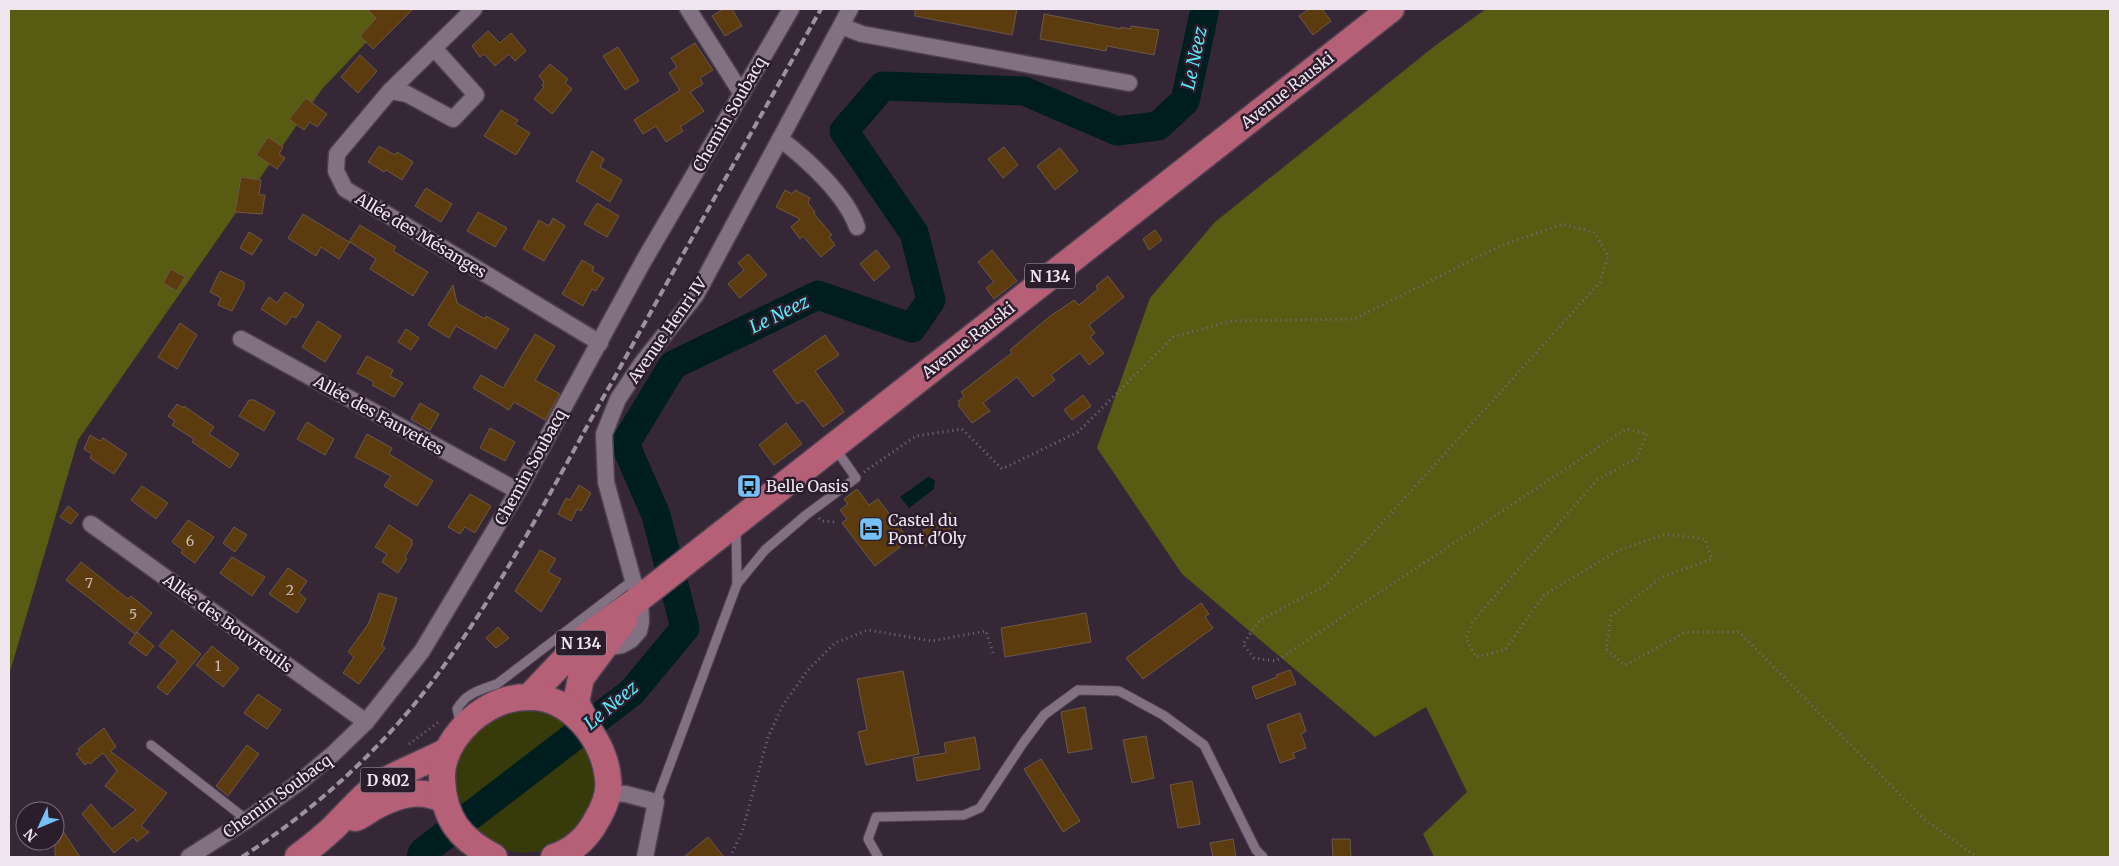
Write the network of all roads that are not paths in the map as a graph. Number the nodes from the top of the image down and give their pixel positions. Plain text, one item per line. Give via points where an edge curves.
1 (474, 9) edge
2 (688, 9) edge
3 (791, 9) edge
4 (850, 9) edge
5 (1390, 9) edge
6 (841, 26) junction
7 (434, 48) junction
8 (1129, 83) dead end
9 (390, 91) junction
10 (742, 94) junction
11 (780, 139) junction
12 (857, 227) dead end
13 (241, 339) dead end
14 (600, 343) junction
15 (833, 446) junction
16 (518, 491) junction
17 (736, 522) junction
18 (91, 524) dead end
19 (737, 584) junction
20 (643, 588) junction
21 (608, 600) junction
22 (537, 698) junction
23 (366, 722) junction
24 (462, 728) junction
25 (591, 731) junction
26 (151, 745) dead end
27 (447, 751) junction
28 (608, 793) junction
29 (444, 800) junction
30 (656, 802) junction
31 (247, 820) junction
32 (338, 824) junction
33 (486, 853) edge
34 (567, 854) edge
35 (189, 857) edge
36 (298, 857) edge
37 (645, 857) edge
38 (878, 857) edge
39 (1263, 857) edge

1 - 7 street, Allée des Mésanges
2 - 10 street
3 - 10 street, Chemin Soubacq
4 - 6 street, Avenue Henri IV
5 - 15 main road, Avenue Rauski / N 134
6 - 8 street via 862,34
6 - 11 street, Avenue Henri IV
7 - 9 street, Allée des Mésanges
7 - 9 street via 476,96 453,119 407,94
9 - 14 street, Allée des Mésanges via 337,154 336,171 345,189
10 - 14 street, Chemin Soubacq via 643,262
11 - 12 street via 804,157 852,212
11 - 20 street, Avenue Henri IV via 696,295 618,399 604,434 606,482
13 - 16 street, Allée des Fauvettes
14 - 16 street, Chemin Soubacq
15 - 17 main road, Avenue Rauski / N 134
15 - 19 lane via 856,478 765,550
16 - 23 street, Chemin Soubacq via 422,651
17 - 19 lane
17 - 20 main road, Avenue Rauski / N 134
18 - 23 street, Allée des Bouvreuils
19 - 30 lane
20 - 21 lane
20 - 21 lane
20 - 22 main road, Avenue Rauski / N 134 via 587,636
20 - 25 main road, Avenue Rauski / N 134 via 581,678 576,702
21 - 24 lane via 496,684 462,699 457,709
22 - 24 main road via 511,699 493,706
22 - 25 main road via 569,710
23 - 31 street, Chemin Soubacq via 301,782
24 - 27 main road
25 - 28 main road via 605,764
26 - 31 lane
27 - 29 main road via 442,775
27 - 32 main road, D 802 via 376,786
28 - 30 street
28 - 34 main road via 604,810 592,830
29 - 32 main road, D 802 via 414,792
29 - 33 main road via 450,819 462,836
30 - 37 street
31 - 35 street, Chemin Soubacq
32 - 36 main road, D 802
38 - 39 lane via 868,839 876,817 964,815 980,808 1044,715 1078,690 1119,691 1163,715 1204,746 1256,850

